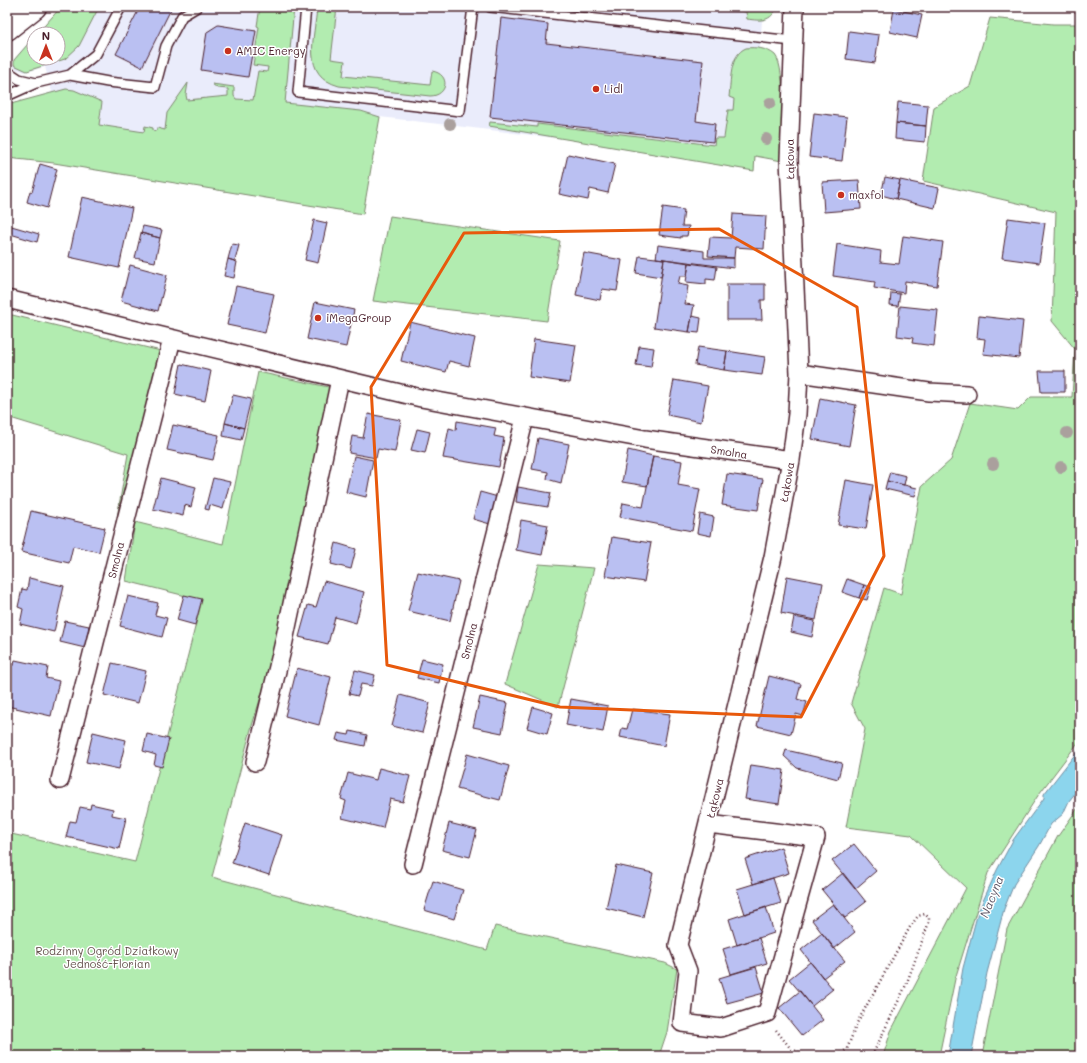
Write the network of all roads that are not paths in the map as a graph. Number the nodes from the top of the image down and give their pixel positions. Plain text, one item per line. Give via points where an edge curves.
1 (35, 7) edge
2 (121, 7) edge
3 (197, 7) edge
4 (306, 7) edge
5 (473, 7) edge
6 (490, 7) edge
7 (795, 7) edge
8 (7, 29) edge
9 (793, 41) junction
10 (7, 71) edge
11 (70, 75) junction
12 (36, 84) junction
13 (7, 96) edge
14 (7, 299) edge
15 (172, 339) junction
16 (799, 373) junction
17 (340, 379) junction
18 (967, 394) dead end
19 (525, 418) junction
20 (791, 460) junction
21 (255, 762) dead end
22 (60, 780) dead end
23 (708, 824) junction
24 (413, 864) dead end

1 - 8 main road
2 - 11 lane via 96,54
3 - 11 lane via 182,16 166,46 155,87
4 - 5 lane via 298,92 460,112
6 - 9 lane
7 - 9 street, Łąkowa
9 - 16 street, Łąkowa via 789,159
10 - 12 lane
11 - 12 lane
12 - 13 lane
14 - 15 street, Smolna
15 - 17 street, Smolna
15 - 22 street, Smolna
16 - 18 street via 929,392
16 - 20 street, Łąkowa
17 - 19 street, Smolna
17 - 21 street
19 - 20 street, Smolna
19 - 24 street, Smolna
20 - 23 street, Łąkowa via 773,558
23 - 23 street, Łąkowa via 816,836 767,1013 721,1028 682,1023 688,971 678,945

